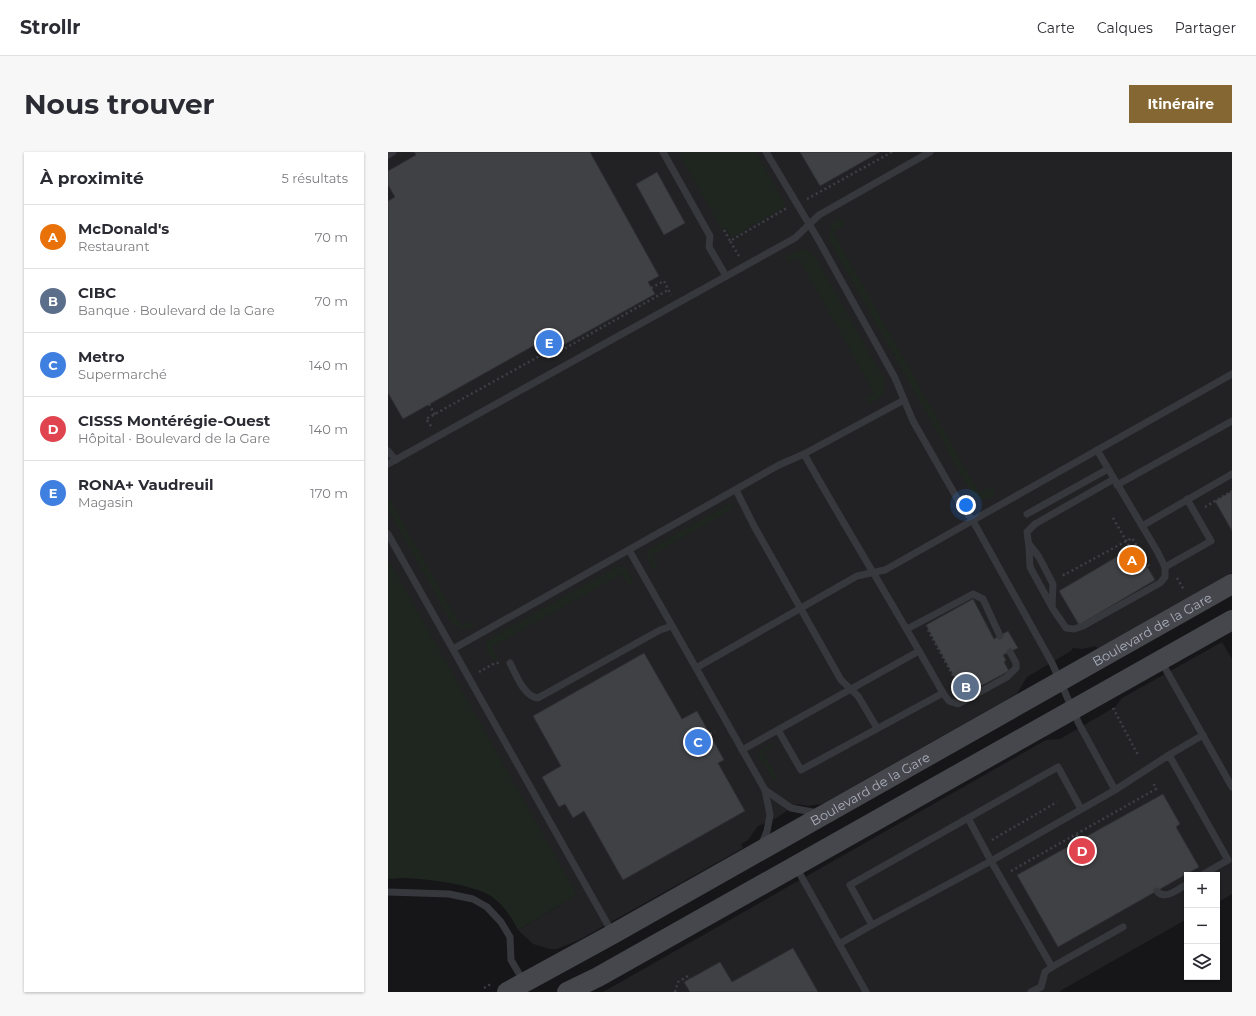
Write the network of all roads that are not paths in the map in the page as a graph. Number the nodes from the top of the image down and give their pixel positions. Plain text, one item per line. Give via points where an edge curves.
1 (393, 152) edge
2 (663, 152) edge
3 (766, 152) edge
4 (930, 152) edge
5 (388, 155) edge
6 (808, 224) junction
7 (726, 276) junction
8 (1232, 374) edge
9 (904, 400) junction
10 (1232, 421) edge
11 (1098, 450) junction
12 (388, 451) edge
13 (804, 454) junction
14 (396, 460) junction
15 (388, 464) edge
16 (1108, 469) junction
17 (1232, 474) edge
18 (1116, 482) junction
19 (736, 490) junction
20 (1187, 499) junction
21 (1027, 514) dead end
22 (972, 521) junction
23 (1142, 526) junction
24 (388, 534) edge
25 (1029, 544) junction
26 (630, 550) junction
27 (1165, 566) junction
28 (873, 572) junction
29 (1232, 584) edge
30 (800, 609) junction
31 (1053, 609) junction
32 (1232, 620) edge
33 (672, 626) junction
34 (907, 629) junction
35 (1000, 636) dead end
36 (453, 649) junction
37 (919, 651) junction
38 (1010, 652) dead end
39 (1161, 661) junction
40 (510, 663) road end
41 (696, 668) junction
42 (1060, 681) junction
43 (850, 689) junction
44 (942, 693) junction
45 (1072, 710) junction
46 (877, 728) junction
47 (778, 730) junction
48 (1203, 735) junction
49 (742, 750) junction
50 (1169, 755) junction
51 (1232, 787) edge
52 (765, 790) junction
53 (1115, 790) junction
54 (1082, 809) junction
55 (826, 813) junction
56 (968, 818) junction
57 (758, 852) junction
58 (991, 861) junction
59 (795, 865) junction
60 (1207, 872) edge
61 (1184, 886) edge
62 (1157, 891) dead end
63 (388, 892) edge
64 (872, 925) junction
65 (1123, 927) dead end
66 (613, 934) junction
67 (840, 944) junction
68 (1052, 966) junction
69 (524, 982) junction
70 (507, 992) edge
71 (567, 992) edge
72 (866, 992) edge
73 (1032, 992) edge

1 - 5 lane
2 - 7 lane via 710,236 709,247
3 - 6 lane
4 - 6 lane via 819,215
6 - 7 lane via 795,238
6 - 9 lane via 895,378
7 - 14 lane
8 - 11 lane
9 - 13 lane
9 - 22 lane via 954,494
10 - 18 lane
11 - 16 lane
11 - 22 lane
12 - 14 lane
13 - 19 lane
13 - 28 lane
14 - 15 lane
16 - 18 lane
16 - 21 lane
17 - 20 lane
18 - 23 lane
18 - 25 lane via 1028,529 1026,535
19 - 26 lane
19 - 30 lane
20 - 23 lane
20 - 27 lane via 1211,541
22 - 28 lane via 885,570
22 - 42 lane
23 - 27 lane
24 - 36 lane
25 - 31 lane via 1030,567
25 - 31 lane via 1053,584
26 - 33 lane
26 - 36 lane
27 - 31 lane via 1165,577 1160,583 1078,628 1066,628
28 - 30 lane via 857,576
28 - 34 lane
29 - 42 main road, Boulevard de la Gare
30 - 41 lane
30 - 43 lane via 841,680
32 - 39 main road
33 - 40 lane via 660,630 538,698 526,692
33 - 41 lane
34 - 35 lane via 973,594 983,599
34 - 37 lane
36 - 66 lane
37 - 43 lane
37 - 44 lane
38 - 44 lane via 1016,668 1007,677 958,704 949,701
39 - 45 main road
39 - 48 lane
41 - 49 lane
42 - 45 lane
42 - 55 main road, Boulevard de la Gare
43 - 46 lane via 858,696
43 - 47 lane
44 - 46 lane
45 - 53 lane
45 - 59 main road
46 - 47 lane via 801,770
47 - 49 lane
48 - 50 lane
48 - 51 lane
49 - 52 lane
50 - 53 lane
50 - 60 lane via 1228,860
52 - 55 lane via 791,808
52 - 57 lane via 770,814 767,832
53 - 54 lane
54 - 56 lane via 1058,767
54 - 58 lane
55 - 57 main road, Boulevard de la Gare
56 - 58 lane
56 - 64 lane via 850,885
57 - 66 main road, Boulevard de la Gare
58 - 64 lane
58 - 68 lane
59 - 67 lane
59 - 71 main road
61 - 62 lane via 1165,896
63 - 69 lane via 449,894 473,899 487,907 510,937 511,960
64 - 67 lane
65 - 68 lane
66 - 69 main road, Boulevard de la Gare
67 - 72 lane
68 - 73 lane via 1042,978 1041,987
69 - 70 main road, Boulevard de la Gare

